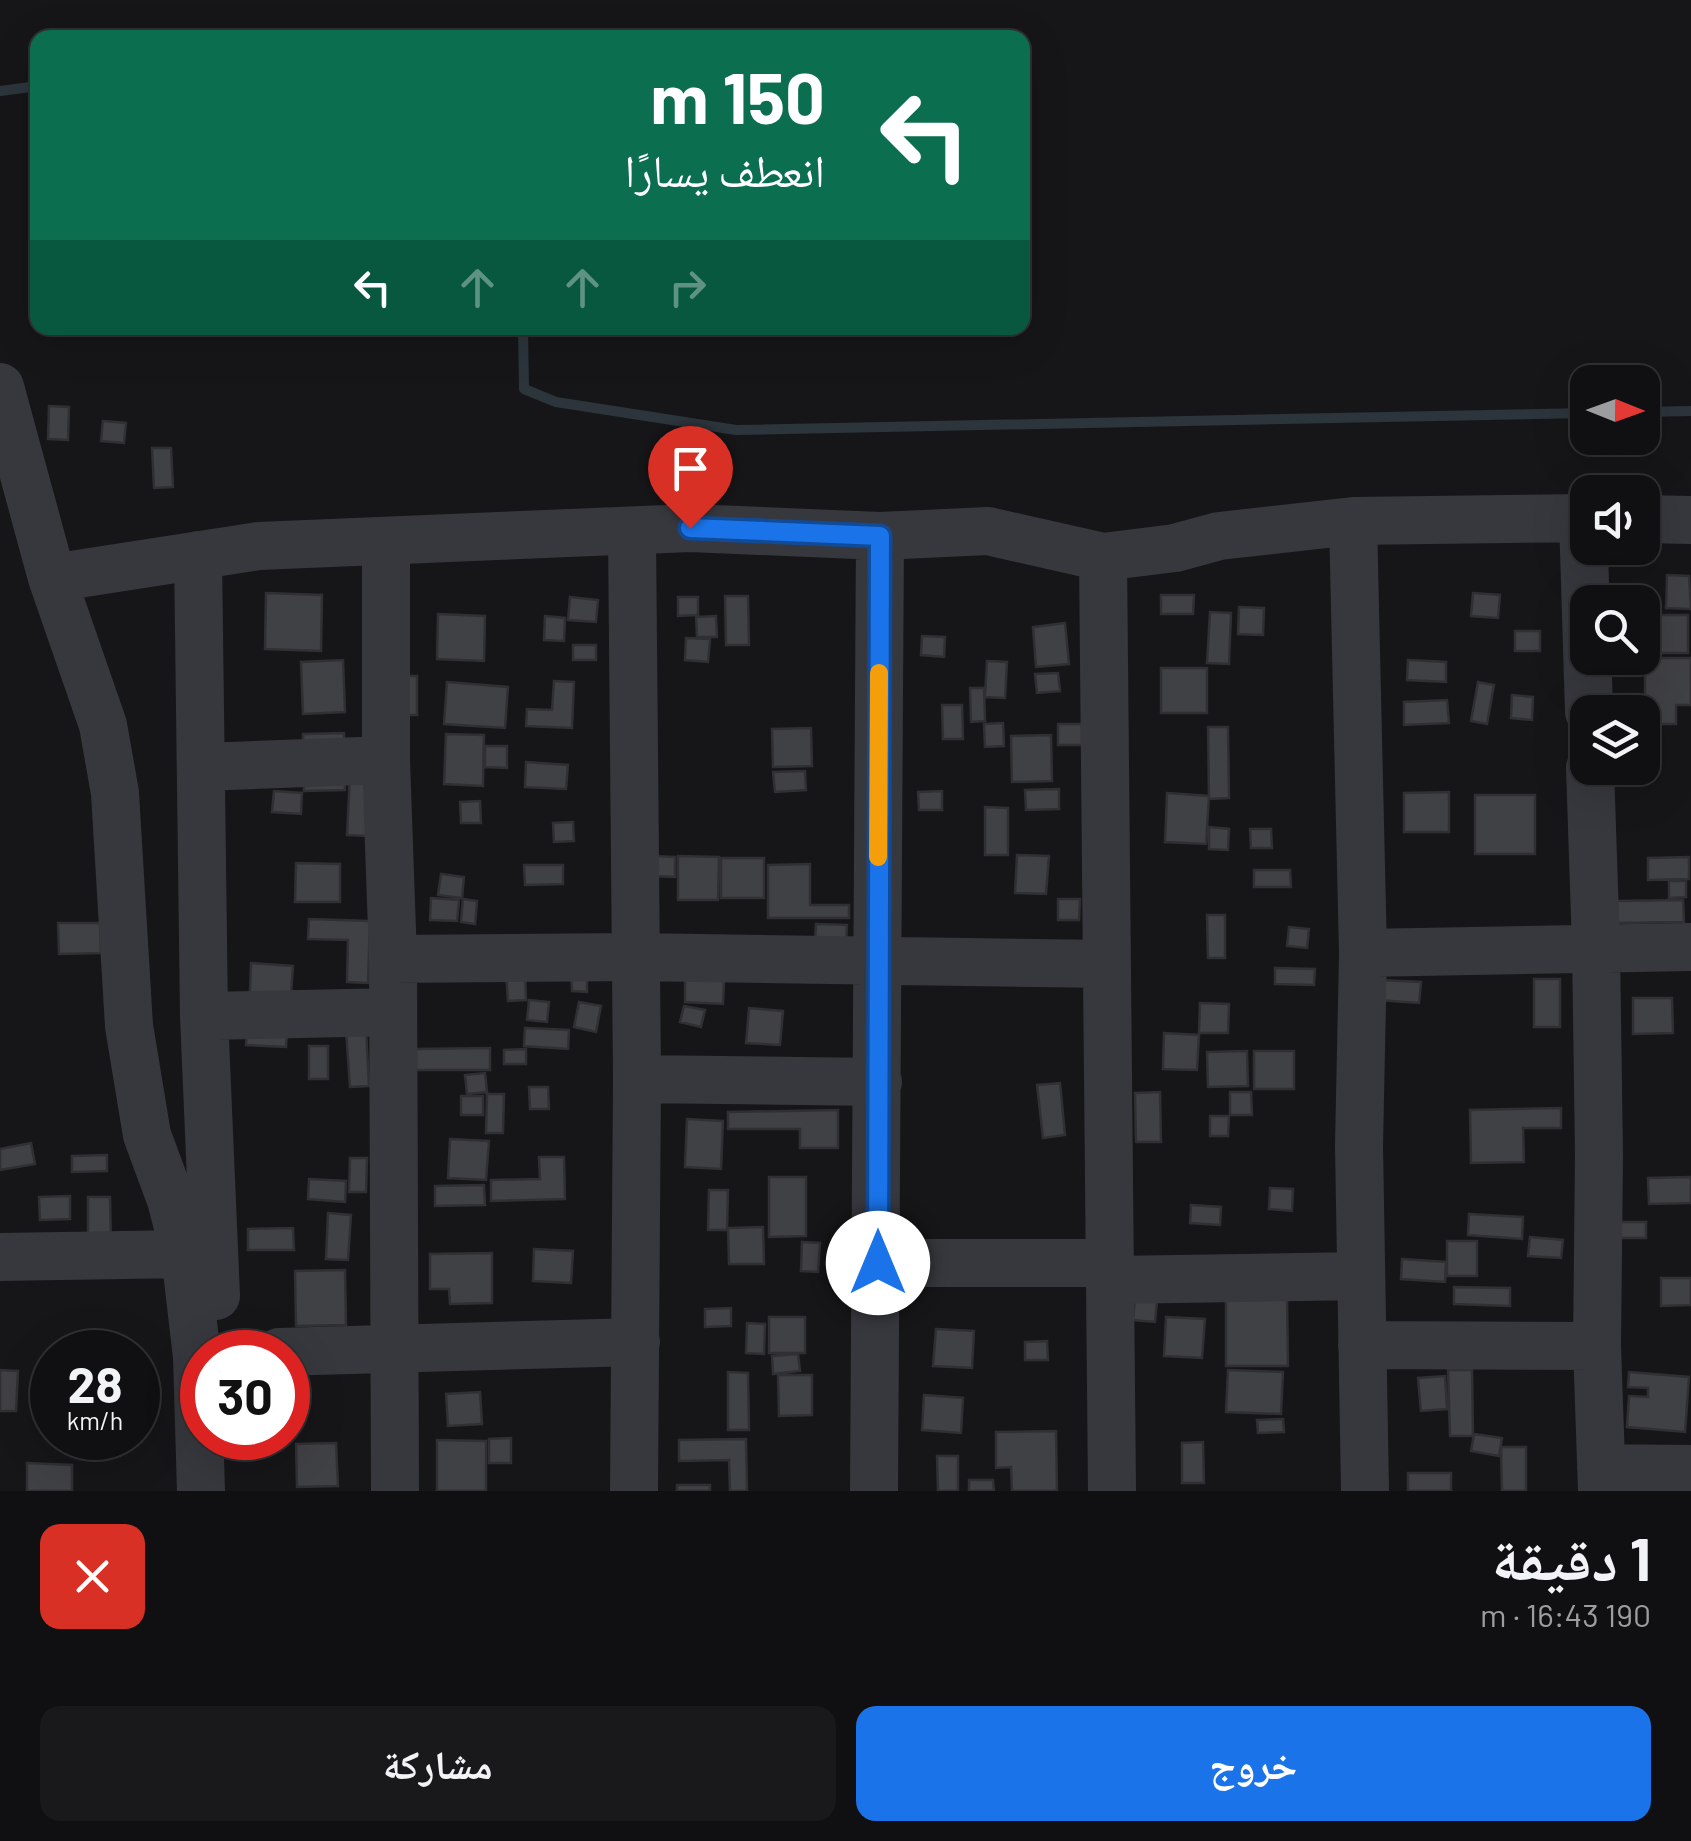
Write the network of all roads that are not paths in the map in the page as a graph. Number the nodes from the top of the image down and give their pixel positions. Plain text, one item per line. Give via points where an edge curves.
1 (0, 388) edge
2 (1570, 518) edge
3 (1660, 519) edge
4 (1691, 520) edge
5 (1354, 521) junction
6 (632, 532) junction
7 (880, 536) junction
8 (386, 541) junction
9 (198, 555) junction
10 (1103, 557) junction
11 (1586, 565) edge
12 (52, 578) junction
13 (1589, 695) edge
14 (386, 760) junction
15 (202, 767) junction
16 (1591, 785) edge
17 (1596, 947) junction
18 (1691, 947) edge
19 (1362, 952) junction
20 (635, 957) junction
21 (393, 959) junction
22 (878, 961) junction
23 (1107, 964) junction
24 (393, 1012) junction
25 (204, 1016) junction
26 (637, 1079) junction
27 (878, 1082) junction
28 (185, 1254) junction
29 (0, 1257) edge
30 (878, 1263) junction
31 (1111, 1272) junction
32 (1361, 1276) junction
33 (201, 1330) edge
34 (206, 1330) edge
35 (636, 1342) junction
36 (1362, 1345) junction
37 (1597, 1346) junction
38 (393, 1349) junction
39 (310, 1351) edge
40 (202, 1460) edge
41 (1691, 1469) edge
42 (1602, 1480) edge
43 (201, 1491) edge
44 (396, 1491) edge
45 (634, 1491) edge
46 (874, 1491) edge
47 (1112, 1491) edge
48 (1365, 1491) edge

1 - 12 street
2 - 5 street
3 - 4 street
5 - 10 street
5 - 19 street
6 - 7 street
6 - 8 street
6 - 20 street
7 - 10 street via 988,531
7 - 22 street
8 - 9 street
8 - 14 street
9 - 12 street
9 - 15 street
10 - 23 street
11 - 13 street
12 - 28 street via 103,725 115,793 129,1026 147,1135
14 - 15 street
14 - 21 street
15 - 25 street
16 - 17 street
17 - 18 street
17 - 19 street
17 - 37 street
19 - 32 street
20 - 21 street
20 - 22 street
20 - 26 street
21 - 24 street
22 - 23 street
22 - 27 street
23 - 31 street
24 - 25 street
24 - 38 street
25 - 34 street
26 - 27 street
26 - 35 street
27 - 30 street
28 - 29 street
28 - 33 street
30 - 31 street
30 - 46 street
31 - 32 street
31 - 47 street
32 - 36 street
35 - 38 street
35 - 45 street
36 - 37 street
36 - 48 street
37 - 42 street
38 - 39 street
38 - 44 street
40 - 43 street
41 - 42 street

